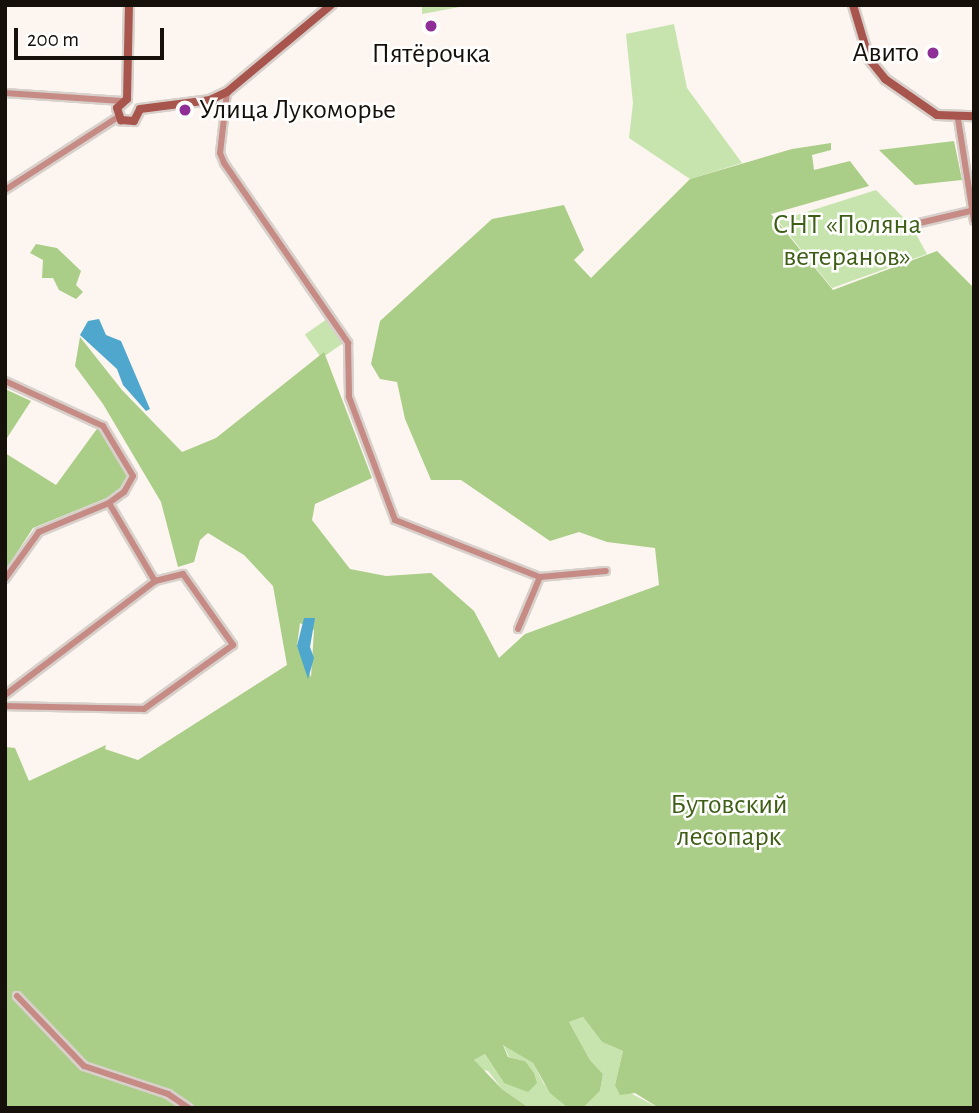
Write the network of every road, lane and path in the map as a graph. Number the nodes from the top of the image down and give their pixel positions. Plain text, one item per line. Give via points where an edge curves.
1 (129, 5) edge
2 (331, 5) edge
3 (853, 5) edge
4 (228, 92) junction
5 (5, 93) edge
6 (124, 100) junction
7 (139, 109) junction
8 (974, 116) edge
9 (118, 117) junction
10 (958, 119) junction
11 (5, 191) edge
12 (970, 211) junction
13 (974, 221) edge
14 (911, 225) dead end
15 (5, 381) edge
16 (109, 503) junction
17 (606, 571) dead end
18 (540, 578) junction
19 (5, 579) edge
20 (155, 581) junction
21 (518, 629) dead end
22 (5, 695) edge
23 (5, 706) edge
24 (17, 996) dead end
25 (189, 1108) edge

1 - 6 street
2 - 4 street
3 - 10 street via 876,70 916,104
4 - 7 street via 210,100
4 - 18 street via 220,153 223,163 348,343 349,397 395,520
5 - 6 street
6 - 7 street
6 - 9 street
7 - 9 street via 134,121
8 - 10 street
9 - 11 street
10 - 12 street
12 - 13 street
12 - 14 street
15 - 16 street via 107,430 134,476 124,492
16 - 19 street via 39,532
16 - 20 street
17 - 18 street
18 - 21 street
20 - 22 street
20 - 23 street via 183,574 233,645 144,709
24 - 25 street via 84,1066 168,1094

